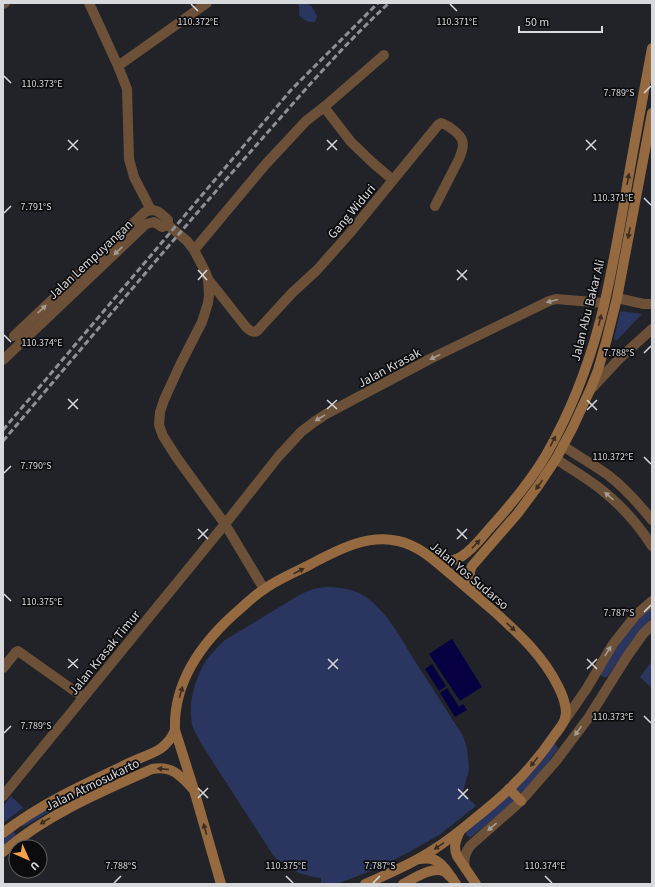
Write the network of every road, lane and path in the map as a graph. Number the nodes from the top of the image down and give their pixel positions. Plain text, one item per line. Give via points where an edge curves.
1 (89, 3) edge
2 (207, 3) edge
3 (652, 48) edge
4 (384, 55) dead end
5 (118, 66) junction
6 (324, 107) junction
7 (652, 112) edge
8 (393, 180) junction
9 (435, 206) dead end
10 (150, 210) junction
11 (168, 225) junction
12 (194, 250) junction
13 (208, 279) junction
14 (617, 298) junction
15 (604, 303) junction
16 (652, 304) edge
17 (652, 329) edge
18 (27, 337) junction
19 (3, 360) edge
20 (590, 390) junction
21 (563, 446) junction
22 (556, 459) junction
23 (636, 501) junction
24 (625, 512) junction
25 (652, 520) edge
26 (225, 524) junction
27 (652, 546) edge
28 (429, 557) junction
29 (264, 589) junction
30 (483, 601) junction
31 (652, 602) edge
32 (652, 625) edge
33 (3, 668) edge
34 (83, 697) junction
35 (565, 720) junction
36 (175, 730) junction
37 (509, 789) junction
38 (194, 790) junction
39 (64, 794) junction
40 (3, 796) edge
41 (521, 800) junction
42 (71, 807) junction
43 (17, 822) junction
44 (461, 830) junction
45 (3, 833) edge
46 (25, 834) junction
47 (3, 852) edge
48 (415, 861) junction
49 (216, 866) junction
50 (465, 868) junction
51 (454, 881) edge
52 (221, 884) edge
53 (228, 884) edge
54 (365, 884) edge
55 (403, 884) edge
56 (476, 884) edge

1 - 5 street
2 - 5 street
15 -> 3 main road, Jalan Abu Bakar Ali
4 - 6 street
5 - 10 street via 127,89 129,159 134,177
6 - 8 street via 351,142
6 - 12 street via 306,121 270,160
7 -> 14 main road, Jalan Abu Bakar Ali
8 - 9 street, Gang Widuri via 438,125 445,124 460,136 463,146
8 - 13 street, Gang Widuri via 317,270 257,331 251,331 246,327
10 - 11 street via 163,215 168,220
18 -> 10 street, Jalan Lempuyangan via 9,335
11 - 12 street
11 -> 18 street, Jalan Lempuyangan via 162,227 154,222 146,224
12 - 13 street
13 - 26 street via 206,312 164,400 159,425 177,458
14 - 16 street
14 - 20 main road, Jalan Abu Bakar Ali
15 -> 26 street, Jalan Krasak via 556,299 549,301 430,359 320,418 307,427 278,457
28 -> 15 main road, Jalan Abu Bakar Ali via 448,562 467,553 510,506 537,468 553,442 581,382
17 - 20 street
18 - 19 street, Jalan Lempuyangan
20 - 21 main road, Jalan Abu Bakar Ali
21 - 22 main road, Jalan Abu Bakar Ali
21 - 23 street via 607,475
24 -> 22 street via 599,488
22 -> 30 main road, Jalan Abu Bakar Ali via 518,513 469,570 470,581
23 - 24 street
23 - 25 street
24 - 27 street
26 - 29 street
26 - 34 street, Jalan Krasak Timur
29 -> 28 main road, Jalan Yos Sudarso via 331,554 367,540 399,541
28 - 30 main road, Jalan Yos Sudarso
36 -> 29 main road, Jalan Yos Sudarso via 178,699 193,662 220,627
30 -> 35 main road, Jalan Yos Sudarso via 544,663 563,697
35 -> 31 street via 613,644 632,620
32 -> 41 street via 635,645 589,717 543,777
33 - 34 street via 18,651
34 - 40 street, Jalan Krasak Timur
35 -> 37 main road via 541,754
36 - 38 main road, Jalan Yos Sudarso
36 - 39 main road, Jalan Atmosukarto via 172,738 159,749
37 - 41 main road
37 - 44 main road
38 -> 42 main road, Jalan Atmosukarto via 172,770 163,767 128,779
49 -> 38 main road, Jalan Yos Sudarso
39 - 42 main road
39 - 43 main road, Jalan Atmosukarto
41 -> 50 street via 470,846 464,857
42 -> 46 main road, Jalan Atmosukarto
43 - 45 main road, Jalan Atmosukarto
43 - 46 main road
44 -> 48 main road
44 - 50 main road via 455,848
46 - 47 main road, Jalan Atmosukarto
48 - 51 main road via 425,858 437,860
48 - 54 main road
49 - 52 main road, Jalan Yos Sudarso
49 - 53 main road
50 - 56 main road
51 - 55 main road via 443,871 433,870

